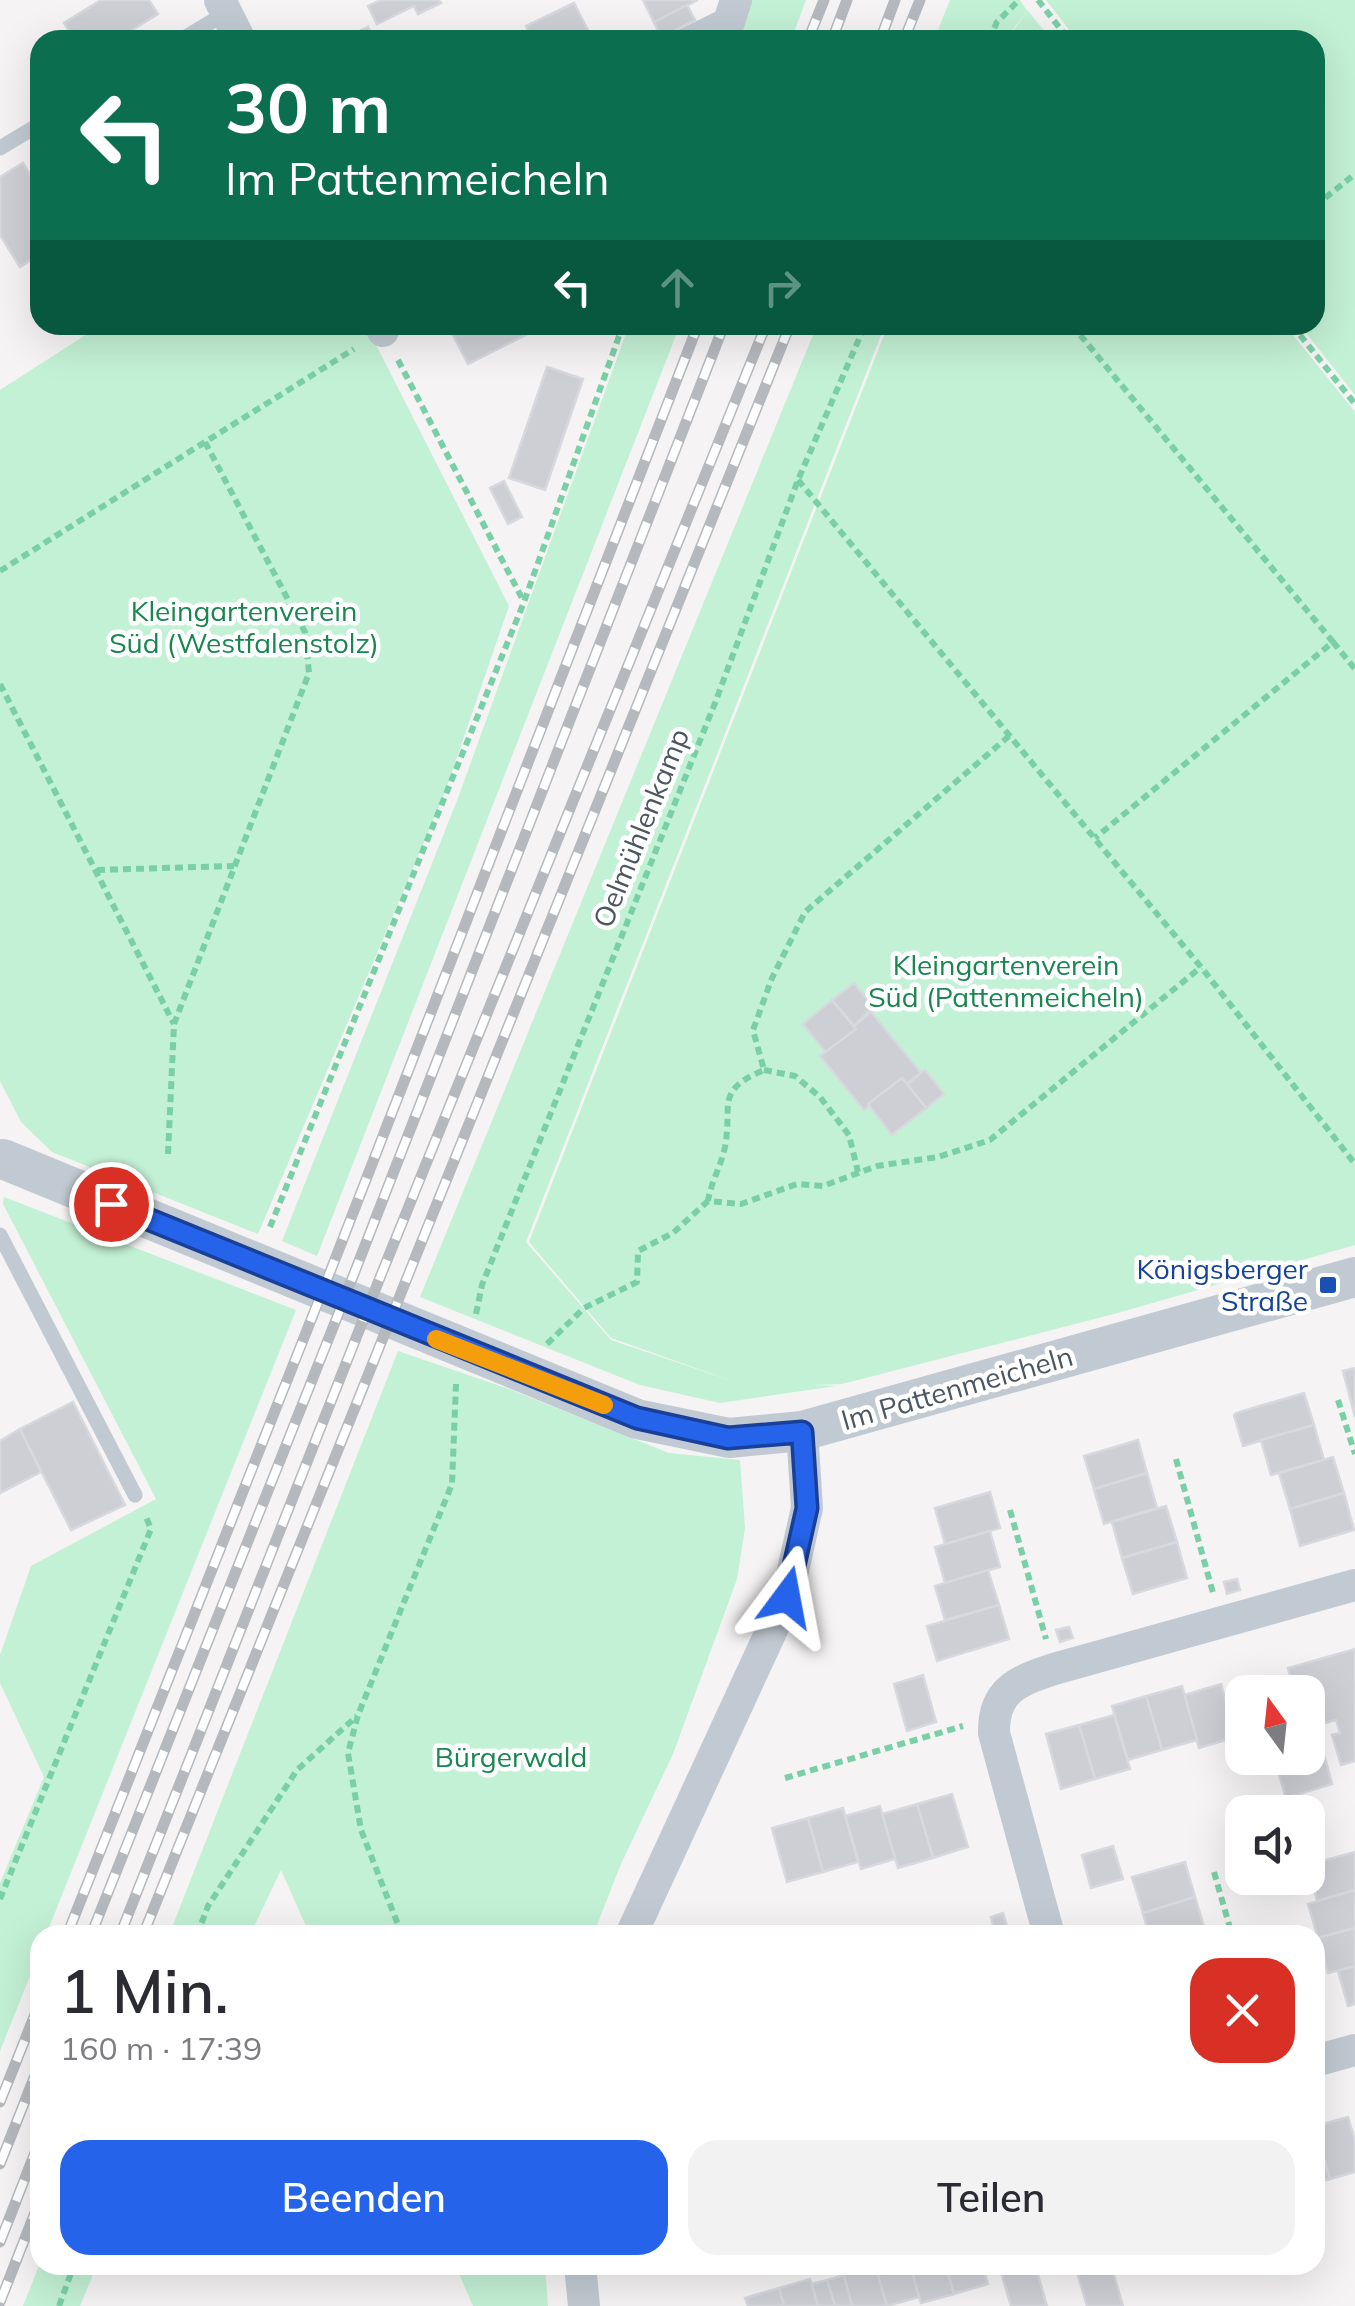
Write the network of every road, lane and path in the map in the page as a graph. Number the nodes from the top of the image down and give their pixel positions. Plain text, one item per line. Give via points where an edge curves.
1 (1019, 0) edge
2 (1038, 0) edge
3 (229, 18) edge
4 (730, 18) edge
5 (203, 30) edge
6 (700, 30) edge
7 (994, 30) edge
8 (1061, 30) edge
9 (30, 130) edge
10 (0, 148) edge
11 (1355, 174) edge
12 (1325, 198) edge
13 (370, 335) edge
14 (385, 335) edge
15 (618, 335) edge
16 (861, 335) edge
17 (1080, 335) edge
18 (1300, 335) edge
19 (1355, 404) edge
20 (204, 442) junction
21 (798, 480) junction
22 (0, 570) edge
23 (524, 602) junction
24 (1334, 642) junction
25 (1355, 669) edge
26 (0, 684) edge
27 (1009, 736) junction
28 (1095, 838) junction
29 (234, 866) junction
30 (96, 870) junction
31 (1200, 967) junction
32 (174, 1024) junction
33 (764, 1070) junction
34 (168, 1154) dead end
35 (1, 1157) edge
36 (1355, 1164) edge
37 (858, 1172) junction
38 (708, 1201) junction
39 (0, 1235) edge
40 (256, 1264) junction
41 (1355, 1277) edge
42 (584, 1308) dead end
43 (468, 1352) junction
44 (1338, 1400) dead end
45 (452, 1428) dead end
46 (802, 1432) junction
47 (1355, 1454) edge
48 (1176, 1459) dead end
49 (135, 1496) joint
50 (1010, 1510) dead end
51 (1355, 1585) edge
52 (1221, 1623) junction
53 (1054, 1669) junction
54 (358, 1715) junction
55 (993, 1717) junction
56 (785, 1778) dead end
57 (1214, 1872) dead end
58 (0, 1899) edge
59 (201, 1925) edge
60 (398, 1925) edge
61 (637, 1925) edge
62 (1045, 1925) edge
63 (1229, 1925) edge
64 (1355, 2050) edge
65 (1325, 2058) edge
66 (70, 2275) edge
67 (584, 2275) edge
68 (59, 2306) edge
69 (584, 2306) edge

1 - 7 path
2 - 8 path
3 - 5 lane
4 - 6 lane
9 - 10 lane
11 - 12 path
13 - 20 path
14 - 23 path
15 - 23 path
16 - 21 path, Oelmühlenkamp
17 - 24 path
18 - 19 path
20 - 22 path
20 - 29 path via 305,632 309,673
21 - 27 path
21 - 43 path, Oelmühlenkamp via 482,1285
23 - 40 path
24 - 25 path
24 - 28 path
26 - 30 path
27 - 28 path
27 - 33 path via 804,912 754,1030
28 - 31 path
29 - 30 path
29 - 32 path
30 - 32 path
31 - 36 path
31 - 37 path via 990,1140
32 - 34 path
33 - 37 path via 795,1076 820,1097 850,1135
33 - 38 path via 743,1079 728,1097 725,1149
35 - 40 street, Im Pattenmeicheln
37 - 38 path via 741,1204
38 - 42 path via 673,1233 638,1251 637,1282
39 - 49 lane
40 - 43 street, Im Pattenmeicheln
41 - 46 street, Im Pattenmeicheln
43 - 46 street, Im Pattenmeicheln via 637,1418 728,1438
44 - 47 path
45 - 54 path via 452,1484
46 - 61 street via 807,1508 787,1597
48 - 52 path
49 - 58 path via 152,1529
50 - 53 path
51 - 52 street
52 - 53 street
53 - 55 street via 1012,1687
54 - 59 path via 297,1770
54 - 60 path via 348,1753 362,1830
55 - 56 path
55 - 62 street
57 - 63 path
64 - 65 street
66 - 68 path
67 - 69 street

